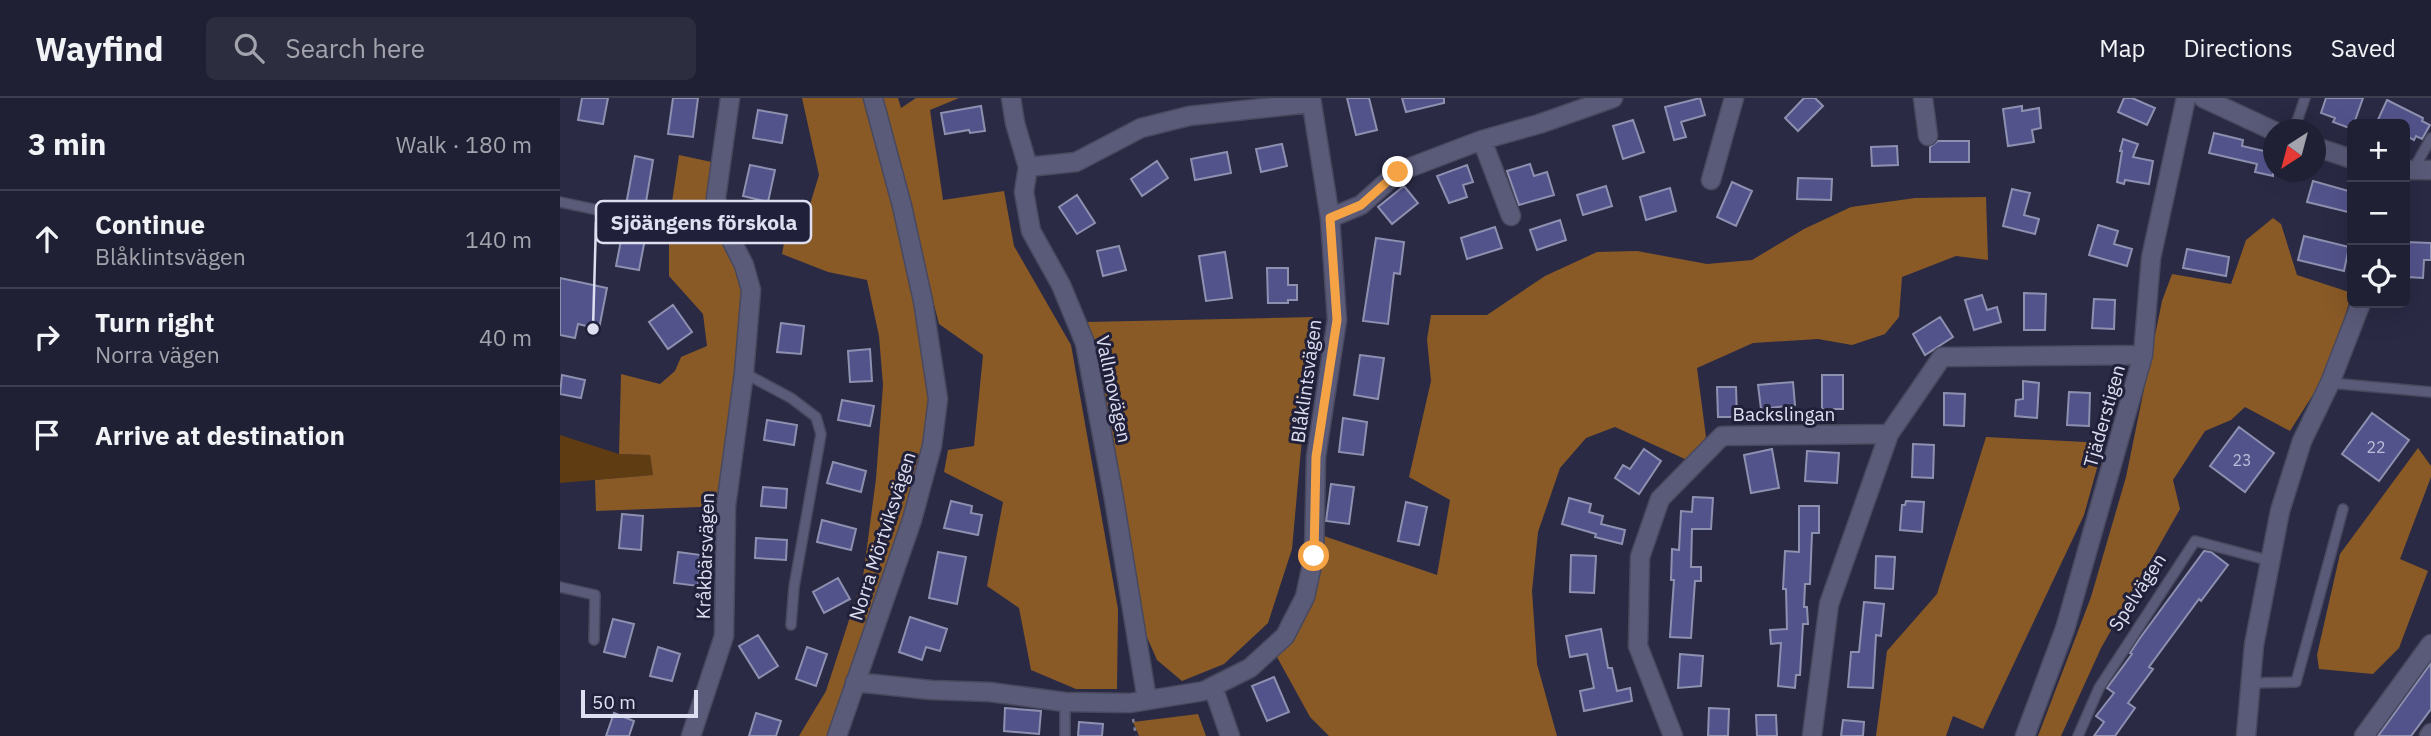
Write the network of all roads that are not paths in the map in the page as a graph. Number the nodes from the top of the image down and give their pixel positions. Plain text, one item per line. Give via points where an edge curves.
1 (730, 98) edge
2 (873, 98) edge
3 (1011, 98) edge
4 (1613, 98) edge
5 (1734, 98) edge
6 (1923, 98) edge
7 (2186, 98) edge
8 (2203, 98) edge
9 (2305, 98) edge
10 (1311, 101) edge
11 (2298, 119) edge
12 (2263, 126) edge
13 (1928, 136) dead end
14 (2431, 138) edge
15 (1482, 140) junction
16 (2326, 151) edge
17 (2347, 157) edge
18 (1028, 167) junction
19 (2416, 170) edge
20 (1711, 180) dead end
21 (560, 202) edge
22 (617, 214) dead end
23 (1511, 216) dead end
24 (1330, 218) junction
25 (2359, 308) edge
26 (2143, 355) junction
27 (744, 373) junction
28 (2330, 383) junction
29 (2431, 392) edge
30 (1889, 434) junction
31 (2343, 509) dead end
32 (2272, 561) junction
33 (560, 587) edge
34 (791, 625) dead end
35 (594, 640) dead end
36 (2431, 644) edge
37 (855, 682) junction
38 (2250, 683) junction
39 (1213, 687) junction
40 (1147, 700) junction
41 (1065, 702) junction
42 (691, 736) edge
43 (837, 736) edge
44 (1065, 736) edge
45 (1230, 736) edge
46 (1673, 736) edge
47 (1812, 736) edge
48 (2025, 736) edge
49 (2078, 736) edge
50 (2246, 736) edge
51 (2364, 736) edge

1 - 27 street, Kråkbärsvägen via 716,198 719,216 751,290
2 - 37 street, Norra Mörtviksvägen via 923,301 938,399 932,446 912,520
3 - 18 street, Vallmovägen
4 - 15 street
5 - 20 street
6 - 13 street
7 - 26 street, Tjäderstigen via 2151,258
8 - 12 street
9 - 11 lane
10 - 18 street via 1189,116 1141,128 1076,162
10 - 24 street, Blåklintsvägen
14 - 19 lane
15 - 23 street
15 - 24 street via 1398,172 1361,205
16 - 17 street
18 - 40 street, Vallmovägen via 1024,192 1031,231 1061,285 1085,343
21 - 22 lane
24 - 39 street, Blåklintsvägen via 1337,320 1316,457 1314,556 1305,597 1285,636 1250,667
25 - 28 street
26 - 30 street via 1942,357
26 - 48 street, Tjäderstigen via 2065,629
27 - 34 lane via 792,398 816,417 821,434
27 - 42 street, Kråkbärsvägen via 726,506 724,636
28 - 29 lane
28 - 32 street via 2302,441 2280,511
30 - 46 street, Backslingan via 1722,436 1660,499 1640,556 1638,646
30 - 47 street via 1829,604
31 - 38 lane via 2296,682
32 - 38 street
32 - 49 lane, Spelvägen via 2195,541 2099,688
33 - 35 lane via 595,595
36 - 51 street
37 - 41 street, Blåklintsvägen
37 - 43 street, Norra Mörtviksvägen
38 - 50 street
39 - 40 street, Blåklintsvägen
39 - 45 street
40 - 41 street, Blåklintsvägen
41 - 44 lane

